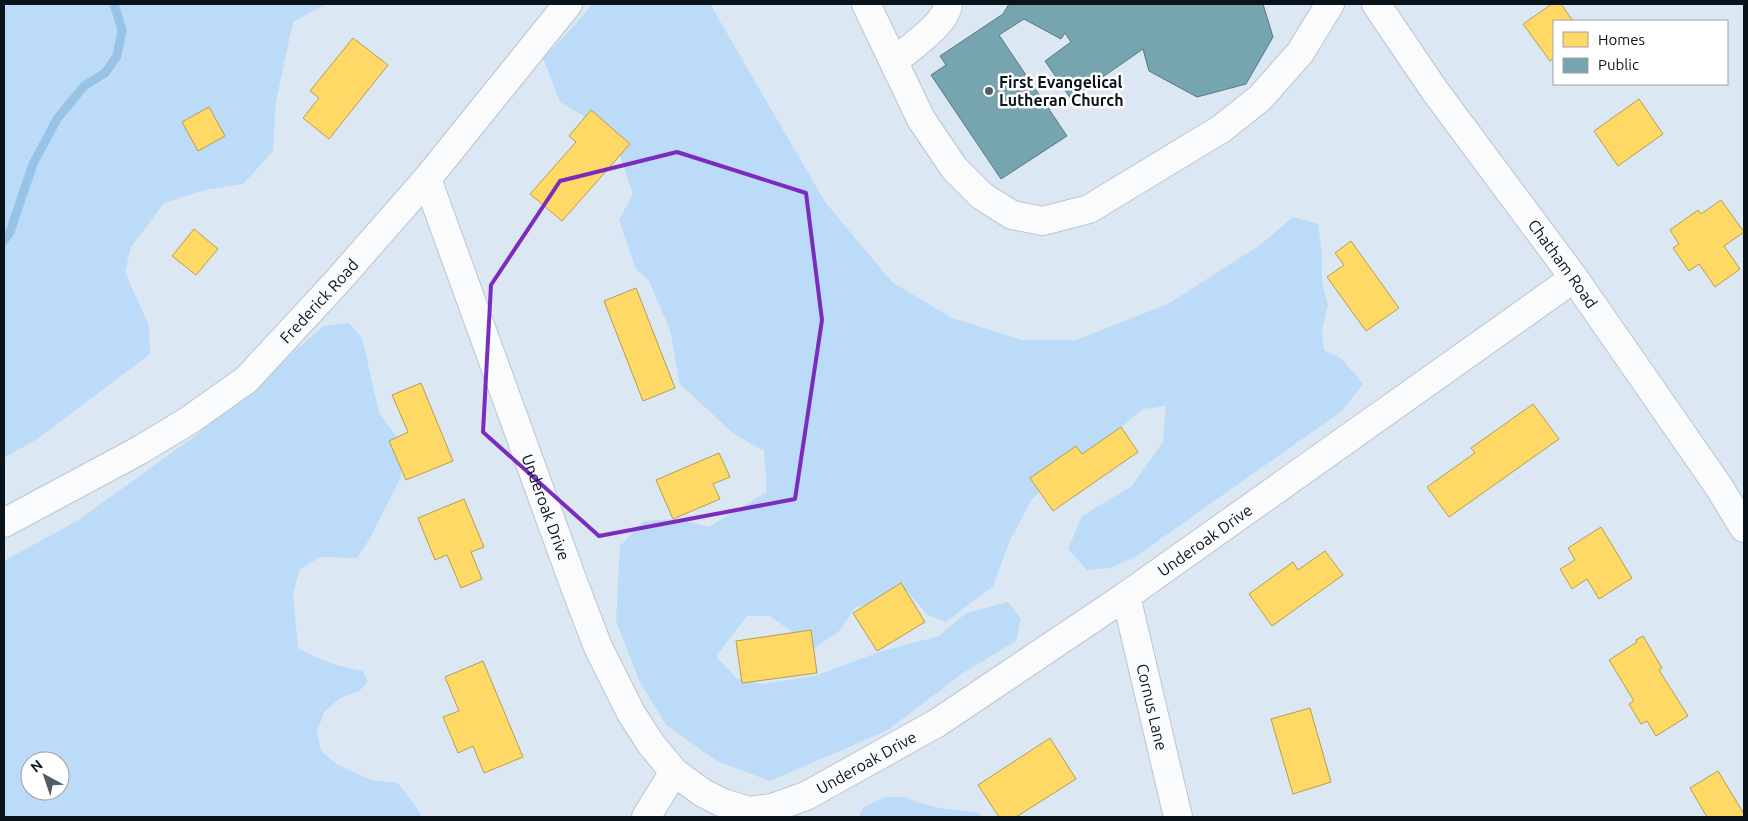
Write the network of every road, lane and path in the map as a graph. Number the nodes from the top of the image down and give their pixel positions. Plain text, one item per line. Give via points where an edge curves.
1 (568, 4) edge
2 (948, 4) edge
3 (1330, 4) edge
4 (1376, 4) edge
5 (874, 7) edge
6 (894, 61) junction
7 (427, 179) junction
8 (1574, 278) junction
9 (4, 523) edge
10 (1744, 528) edge
11 (1126, 596) junction
12 (674, 772) junction
13 (646, 817) edge
14 (1178, 817) edge

1 - 7 street, Frederick Road
2 - 6 street via 928,34
3 - 6 street via 1300,53 1260,98 1221,129 1089,209 1043,221 1012,215 982,196 954,168 921,119
4 - 8 street, Chatham Road via 1435,90
5 - 6 street
7 - 9 street, Frederick Road via 246,380 172,431
7 - 12 street, Underoak Drive via 598,647 631,712
8 - 10 street, Chatham Road
8 - 11 street, Underoak Drive
11 - 12 street, Underoak Drive via 937,723 806,796 772,808 749,811 703,793
11 - 14 street, Cornus Lane
12 - 13 street

